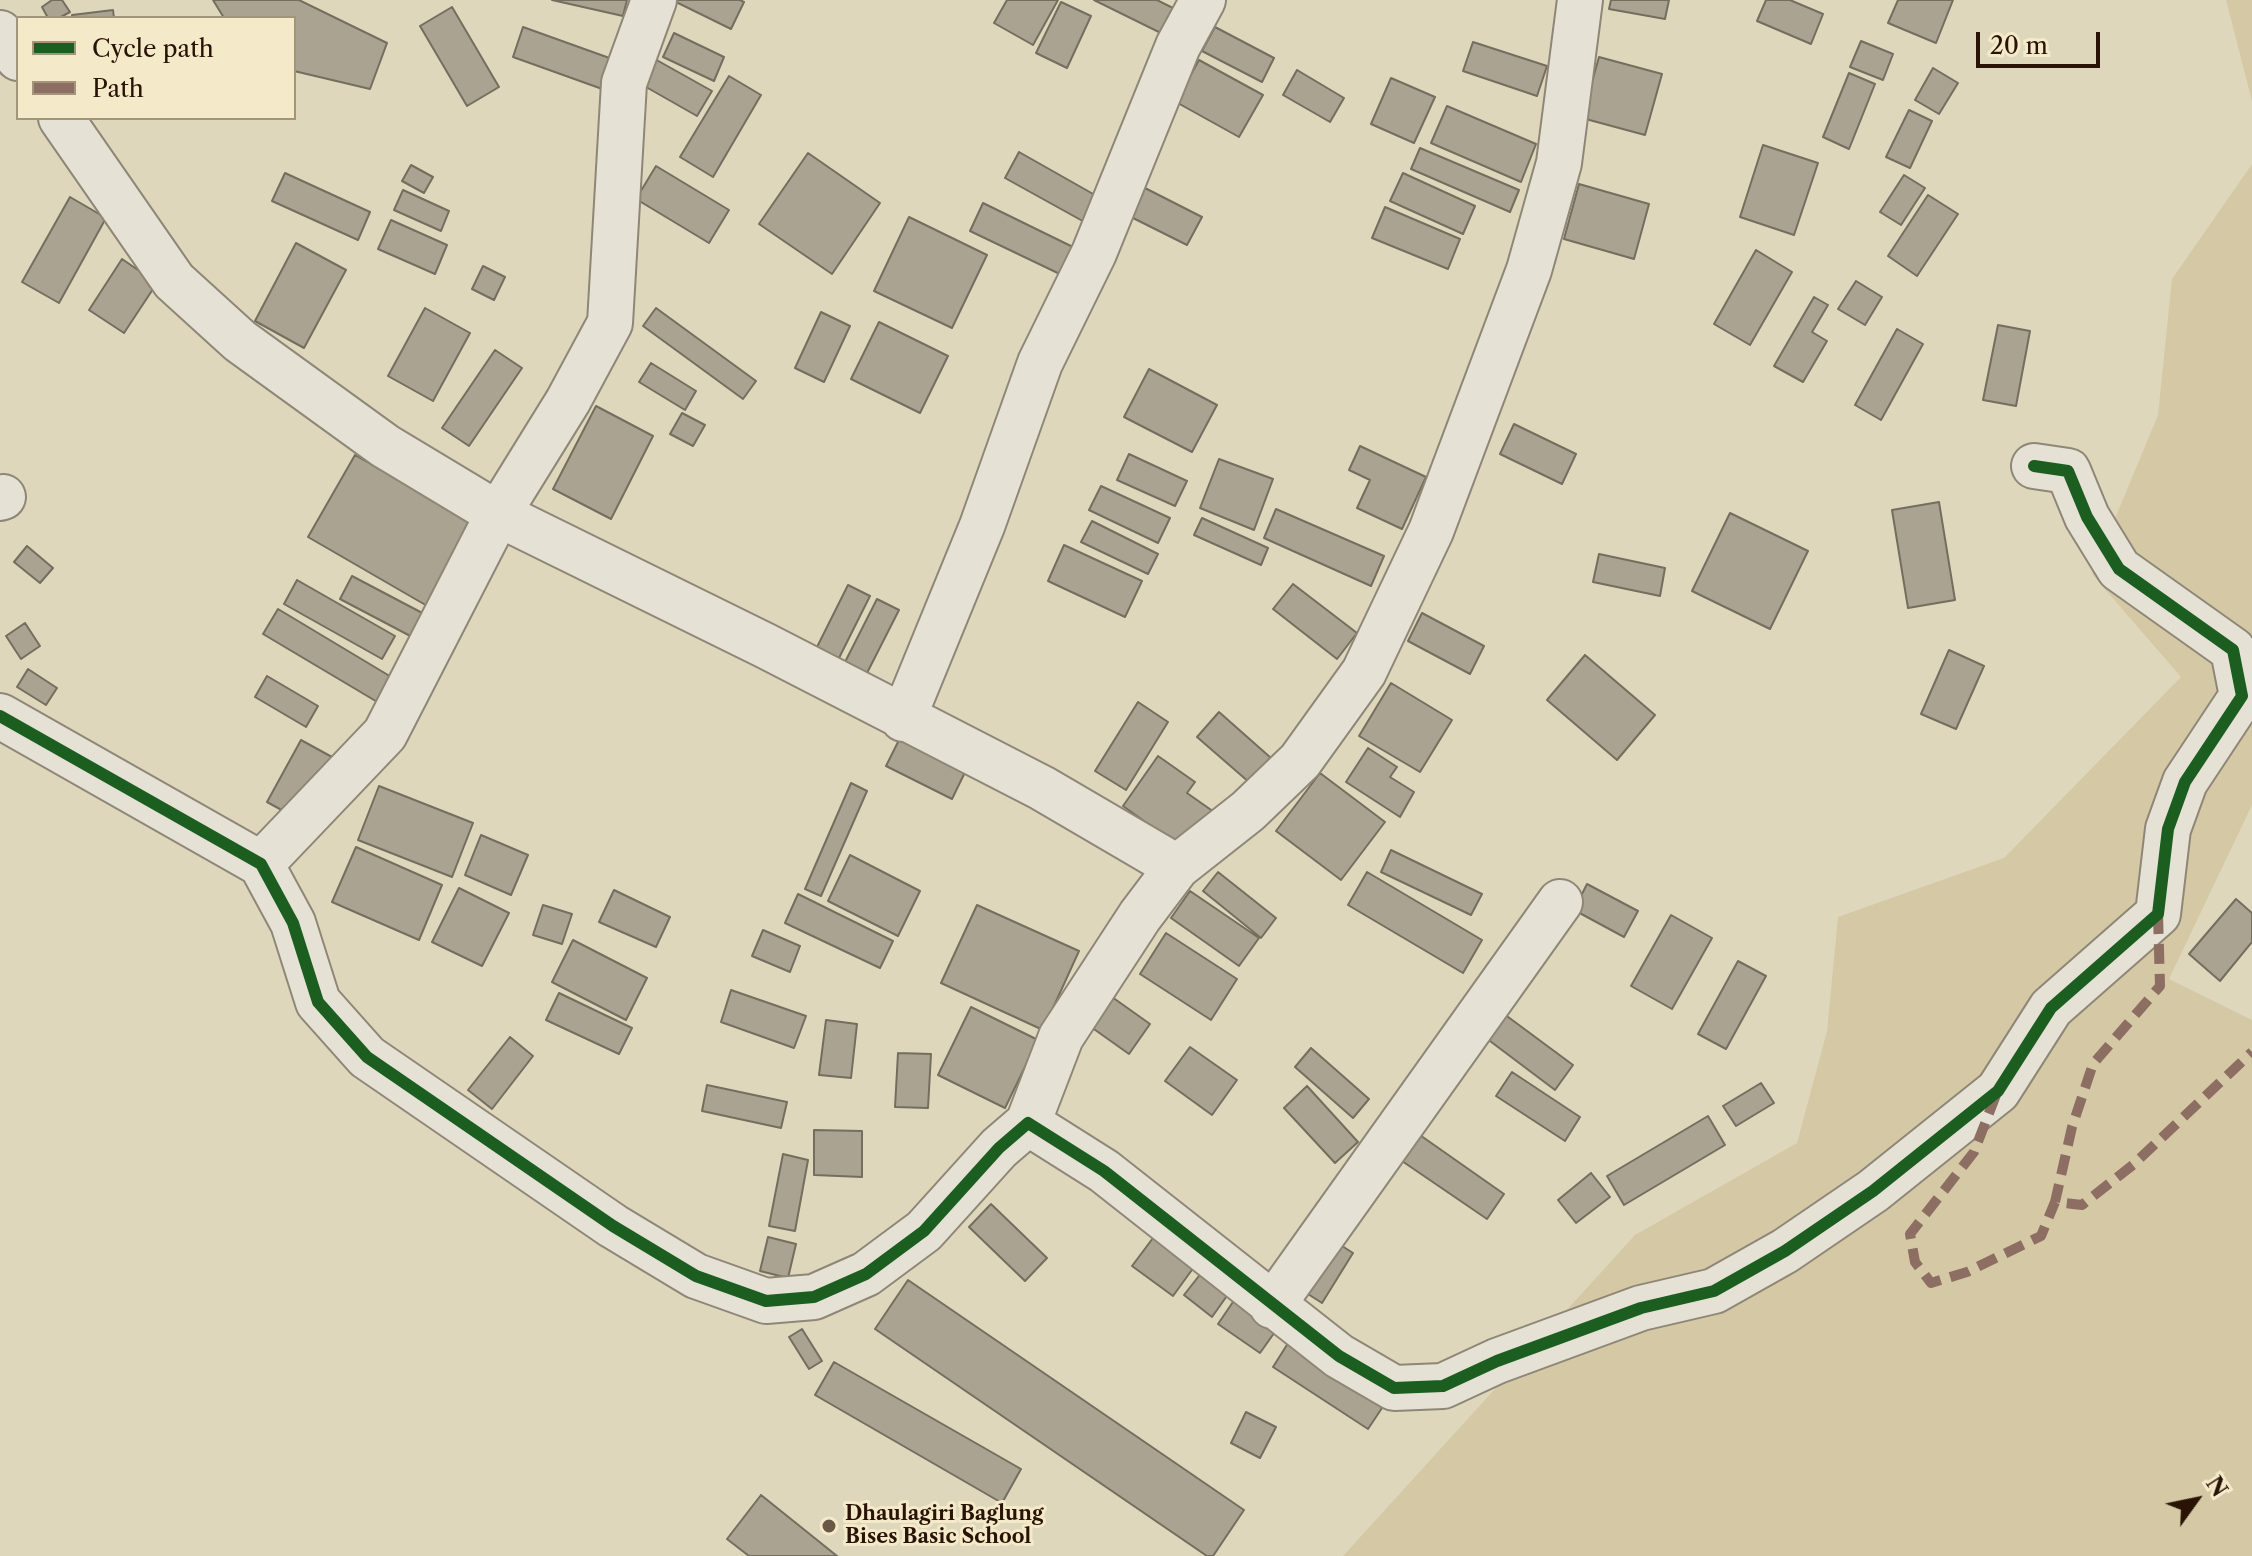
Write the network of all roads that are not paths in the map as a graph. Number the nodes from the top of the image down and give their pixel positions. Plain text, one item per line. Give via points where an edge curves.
1 (654, 0) edge
2 (1203, 0) edge
3 (1580, 0) edge
4 (0, 33) edge
5 (16, 55) edge
6 (62, 120) edge
7 (2034, 466) dead end
8 (498, 514) junction
9 (0, 716) edge
10 (903, 719) junction
11 (261, 864) junction
12 (1177, 867) junction
13 (1560, 902) dead end
14 (1028, 1123) junction
15 (1272, 1306) junction

1 - 8 street via 624,83 610,323
2 - 10 street via 1178,46 1094,253 1040,363 982,526
3 - 12 street via 1559,163 1524,284 1431,531 1364,672 1300,761
4 - 5 street
6 - 8 street via 174,281 240,341 385,446
7 - 15 street via 2068,471 2087,517 2119,569 2233,650 2242,696 2185,782 2168,829 2158,914 2051,1008 1998,1091 1873,1191 1714,1291 1613,1318 1443,1386 1394,1388 1339,1356
8 - 10 street
8 - 11 street via 385,734
9 - 11 street
10 - 12 street via 1042,788
11 - 14 street via 293,923 318,1002 367,1057 613,1226 696,1276 766,1301 814,1297 866,1274 924,1231
12 - 14 street via 1098,975 1061,1037
13 - 15 street
14 - 15 street via 1104,1171

